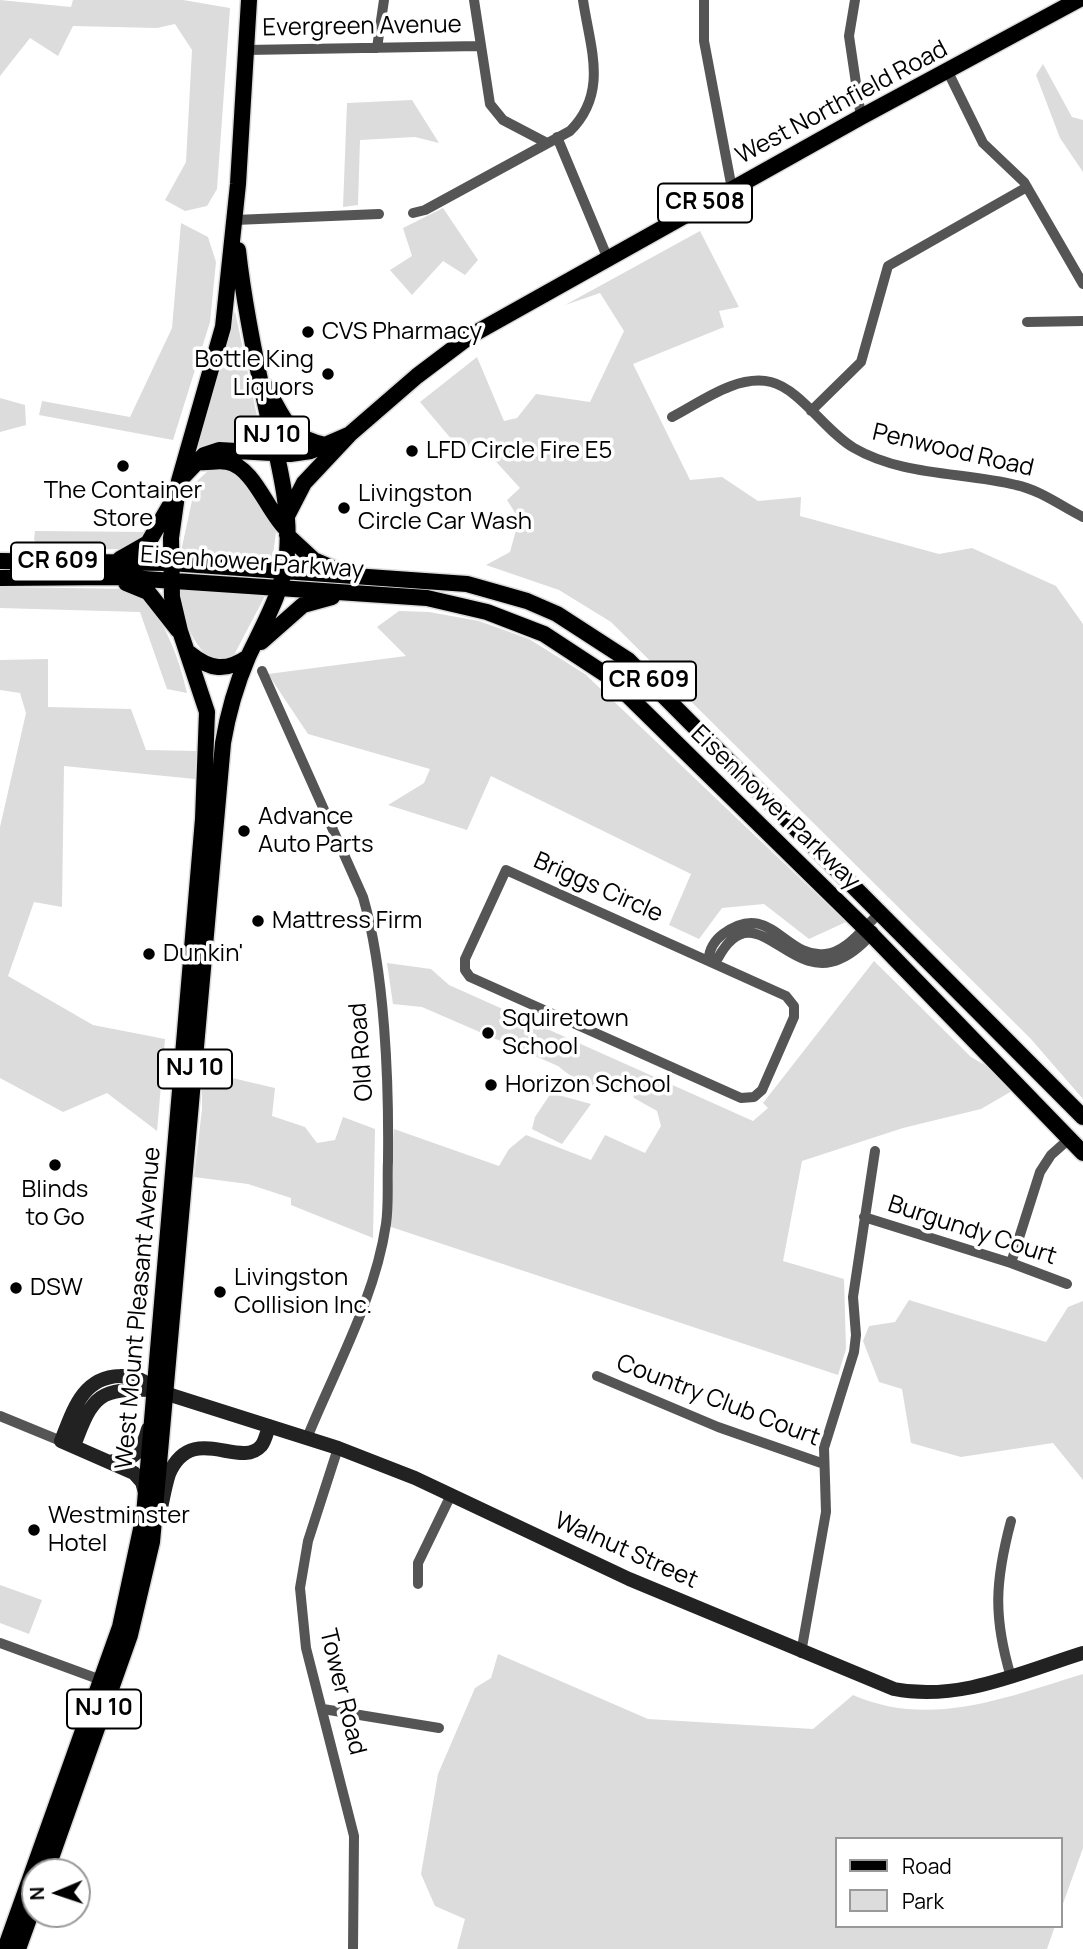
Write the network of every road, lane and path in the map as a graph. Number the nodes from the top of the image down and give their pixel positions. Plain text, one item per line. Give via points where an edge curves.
1 (249, 0) edge
2 (384, 0) edge
3 (474, 0) edge
4 (583, 0) edge
5 (704, 0) edge
6 (855, 0) edge
7 (1078, 0) edge
8 (479, 47) junction
9 (377, 48) junction
10 (246, 50) junction
11 (948, 72) junction
12 (861, 117) junction
13 (557, 137) junction
14 (545, 142) junction
15 (1027, 187) junction
16 (732, 188) junction
17 (413, 213) dead end
18 (379, 214) dead end
19 (235, 220) junction
20 (608, 258) junction
21 (1083, 284) edge
22 (1083, 321) edge
23 (1027, 322) dead end
24 (259, 376) junction
25 (811, 411) junction
26 (672, 417) dead end
27 (351, 434) junction
28 (325, 445) junction
29 (276, 453) junction
30 (199, 462) junction
31 (178, 488) junction
32 (1083, 517) edge
33 (286, 528) junction
34 (0, 561) edge
35 (170, 563) junction
36 (116, 569) junction
37 (351, 574) junction
38 (0, 578) edge
39 (282, 580) junction
40 (171, 581) junction
41 (352, 592) junction
42 (180, 631) junction
43 (189, 653) junction
44 (250, 654) junction
45 (262, 671) dead end
46 (880, 913) junction
47 (867, 930) junction
48 (709, 961) junction
49 (1083, 1118) edge
50 (1069, 1139) junction
51 (875, 1151) dead end
52 (1083, 1153) edge
53 (864, 1217) junction
54 (1011, 1263) junction
55 (1067, 1284) dead end
56 (597, 1376) dead end
57 (159, 1396) junction
58 (0, 1416) edge
59 (269, 1426) junction
60 (307, 1438) junction
61 (68, 1443) junction
62 (338, 1448) junction
63 (111, 1461) junction
64 (824, 1464) junction
65 (451, 1495) junction
66 (146, 1497) junction
67 (1011, 1521) dead end
68 (152, 1542) junction
69 (418, 1584) dead end
70 (0, 1643) edge
71 (800, 1653) junction
72 (1083, 1653) edge
73 (1011, 1676) junction
74 (102, 1680) junction
75 (323, 1709) junction
76 (439, 1728) dead end
77 (51, 1858) edge
78 (26, 1928) edge
79 (5, 1949) edge
80 (18, 1949) edge
81 (353, 1949) edge

1 - 10 main road, NJ 10
2 - 9 street
3 - 8 street
4 - 13 street via 596,82 579,122
5 - 16 street via 704,41
6 - 12 street via 849,36
7 - 11 main road, West Northfield Road / CR 508
8 - 9 street, Evergreen Avenue
8 - 14 street via 490,104 503,120
9 - 10 street, Evergreen Avenue
10 - 19 main road, NJ 10
11 - 12 main road, West Northfield Road / CR 508
11 - 15 street via 983,143
12 - 16 main road, West Northfield Road / CR 508
13 - 14 street
13 - 20 street
14 - 17 street
15 - 21 street
15 - 25 street via 888,266 861,362
16 - 20 main road, West Northfield Road / CR 508
18 - 19 street
19 - 24 main road, NJ 10
19 - 31 main road, NJ 10 via 223,327
20 - 27 main road, West Northfield Road / CR 508 via 470,336
22 - 23 street
24 - 28 main road via 290,430
24 - 29 main road, NJ 10
25 - 26 street, Penwood Road via 782,387 760,381 733,385
25 - 32 street, Penwood Road via 840,439 872,458 1017,485
27 - 28 main road, CR 508
27 - 33 main road, CR 508 via 304,483
28 - 29 main road, CR 508 via 311,451
29 - 30 main road, CR 508 via 219,450
29 - 33 main road, NJ 10
30 - 31 main road, CR 508
30 - 33 main road via 225,461 242,468
31 - 35 main road, NJ 10
31 - 36 main road via 148,543
33 - 37 main road via 314,560
33 - 39 main road, NJ 10
34 - 36 main road, Eisenhower Parkway / CR 609
35 - 36 main road, Eisenhower Parkway / CR 609
35 - 39 main road, Eisenhower Parkway / CR 609
35 - 40 main road, NJ 10
36 - 38 main road, Eisenhower Parkway / CR 609
36 - 40 main road, Eisenhower Parkway / CR 609
36 - 42 main road via 148,593
37 - 39 main road, Eisenhower Parkway / CR 609
37 - 46 main road, Eisenhower Parkway / CR 609 via 495,590 587,631 628,660
39 - 40 main road, Eisenhower Parkway / CR 609
39 - 41 main road, Eisenhower Parkway / CR 609
39 - 44 main road, NJ 10
40 - 42 main road, NJ 10
41 - 44 main road via 303,605
41 - 47 main road, Eisenhower Parkway / CR 609 via 427,598 487,612 571,649 608,676
42 - 43 main road, NJ 10
43 - 44 main road via 214,668 235,666
43 - 57 main road, West Mount Pleasant Avenue / NJ 10 via 207,712 206,772
44 - 57 main road, West Mount Pleasant Avenue / NJ 10 via 228,710 223,743
45 - 60 street, Old Road via 363,897 372,928 388,1120 387,1223 367,1295
46 - 47 street
46 - 49 main road, Eisenhower Parkway / CR 609
47 - 48 street via 843,948 821,955 798,948 766,925 734,926 718,938
47 - 50 main road, Eisenhower Parkway / CR 609
48 - 48 street, Briggs Circle via 506,870 465,959 465,970 470,977 741,1098 754,1097 762,1090 794,1017 794,1006 786,996
50 - 52 main road, Eisenhower Parkway / CR 609
50 - 54 street via 1040,1172
51 - 53 street
53 - 54 street, Burgundy Court
53 - 64 street via 853,1297 854,1352 826,1440
54 - 55 street, Burgundy Court
56 - 64 street, Country Club Court via 718,1427
57 - 59 street, Walnut Street
57 - 61 street, Walnut Street via 143,1380 126,1376 98,1381 78,1400
57 - 63 street via 141,1449 126,1460
57 - 66 main road, West Mount Pleasant Avenue / NJ 10
57 - 68 main road, West Mount Pleasant Avenue / NJ 10
58 - 61 street
59 - 60 street, Walnut Street
59 - 68 street via 262,1446 255,1451 201,1447 177,1461 169,1475
60 - 62 street, Walnut Street
61 - 63 street
62 - 65 street, Walnut Street
62 - 75 street, Tower Road via 308,1541 300,1588 306,1648
63 - 66 street via 138,1477
64 - 71 street via 826,1513
65 - 69 street via 418,1563
65 - 71 street, Walnut Street
66 - 74 main road, West Mount Pleasant Avenue / NJ 10 via 127,1605
67 - 73 street via 996,1588 999,1638
68 - 77 main road, West Mount Pleasant Avenue / NJ 10 via 130,1635
70 - 74 street
71 - 73 street, Walnut Street via 873,1683 914,1693 957,1690
72 - 73 street, Walnut Street
74 - 79 main road, West Mount Pleasant Avenue / NJ 10
75 - 76 street
75 - 81 street, Tower Road via 354,1836
78 - 80 main road

